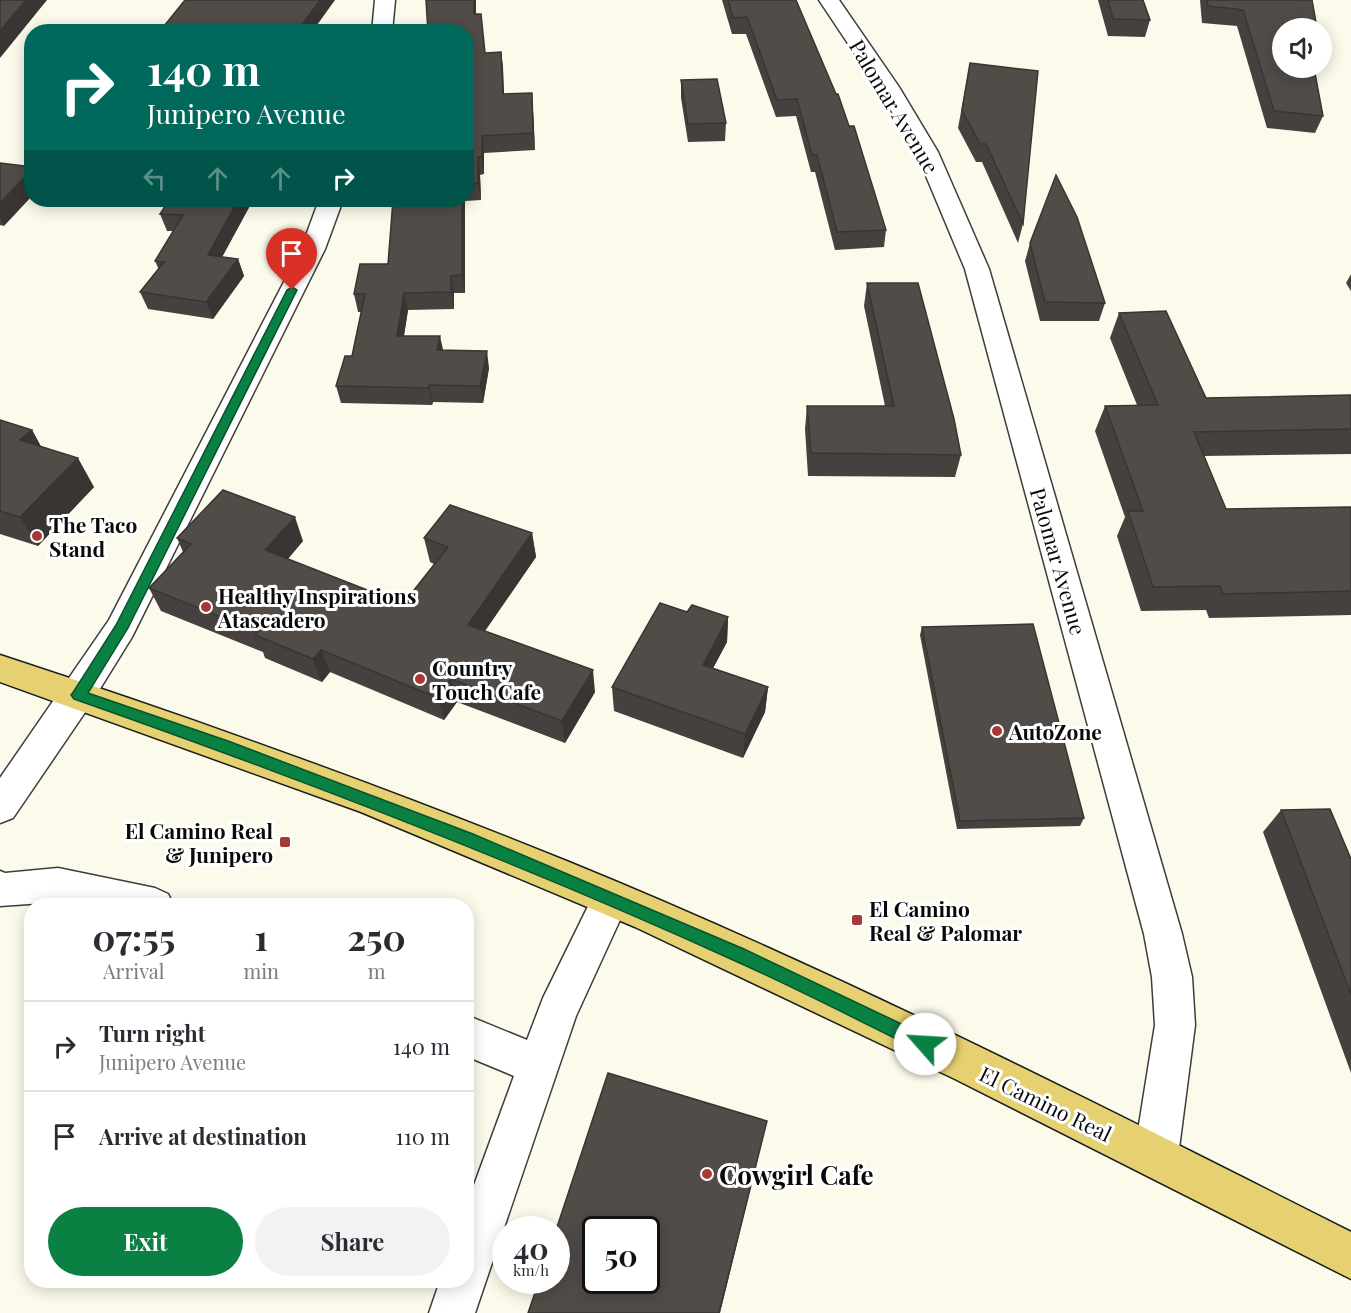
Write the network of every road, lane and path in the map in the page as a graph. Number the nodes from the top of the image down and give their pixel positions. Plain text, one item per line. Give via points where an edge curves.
1 (385, 0) edge
2 (829, 0) edge
3 (383, 24) edge
4 (328, 207) edge
5 (0, 668) edge
6 (78, 695) junction
7 (0, 807) edge
8 (0, 888) edge
9 (118, 898) edge
10 (610, 898) junction
11 (474, 1038) edge
12 (538, 1066) junction
13 (1156, 1156) junction
14 (474, 1249) edge
15 (1351, 1256) edge
16 (461, 1288) edge
17 (452, 1313) edge

1 - 3 street
2 - 13 street, Palomar Avenue via 927,152 977,269 1172,977 1175,1025
4 - 6 street via 313,249 121,628
5 - 6 main road, El Camino Real
6 - 7 street
6 - 10 main road, El Camino Real via 416,818
8 - 9 street via 58,885
10 - 12 street via 557,1012
10 - 13 main road, El Camino Real via 739,954
11 - 12 street
12 - 14 street
13 - 15 main road, El Camino Real
16 - 17 street

